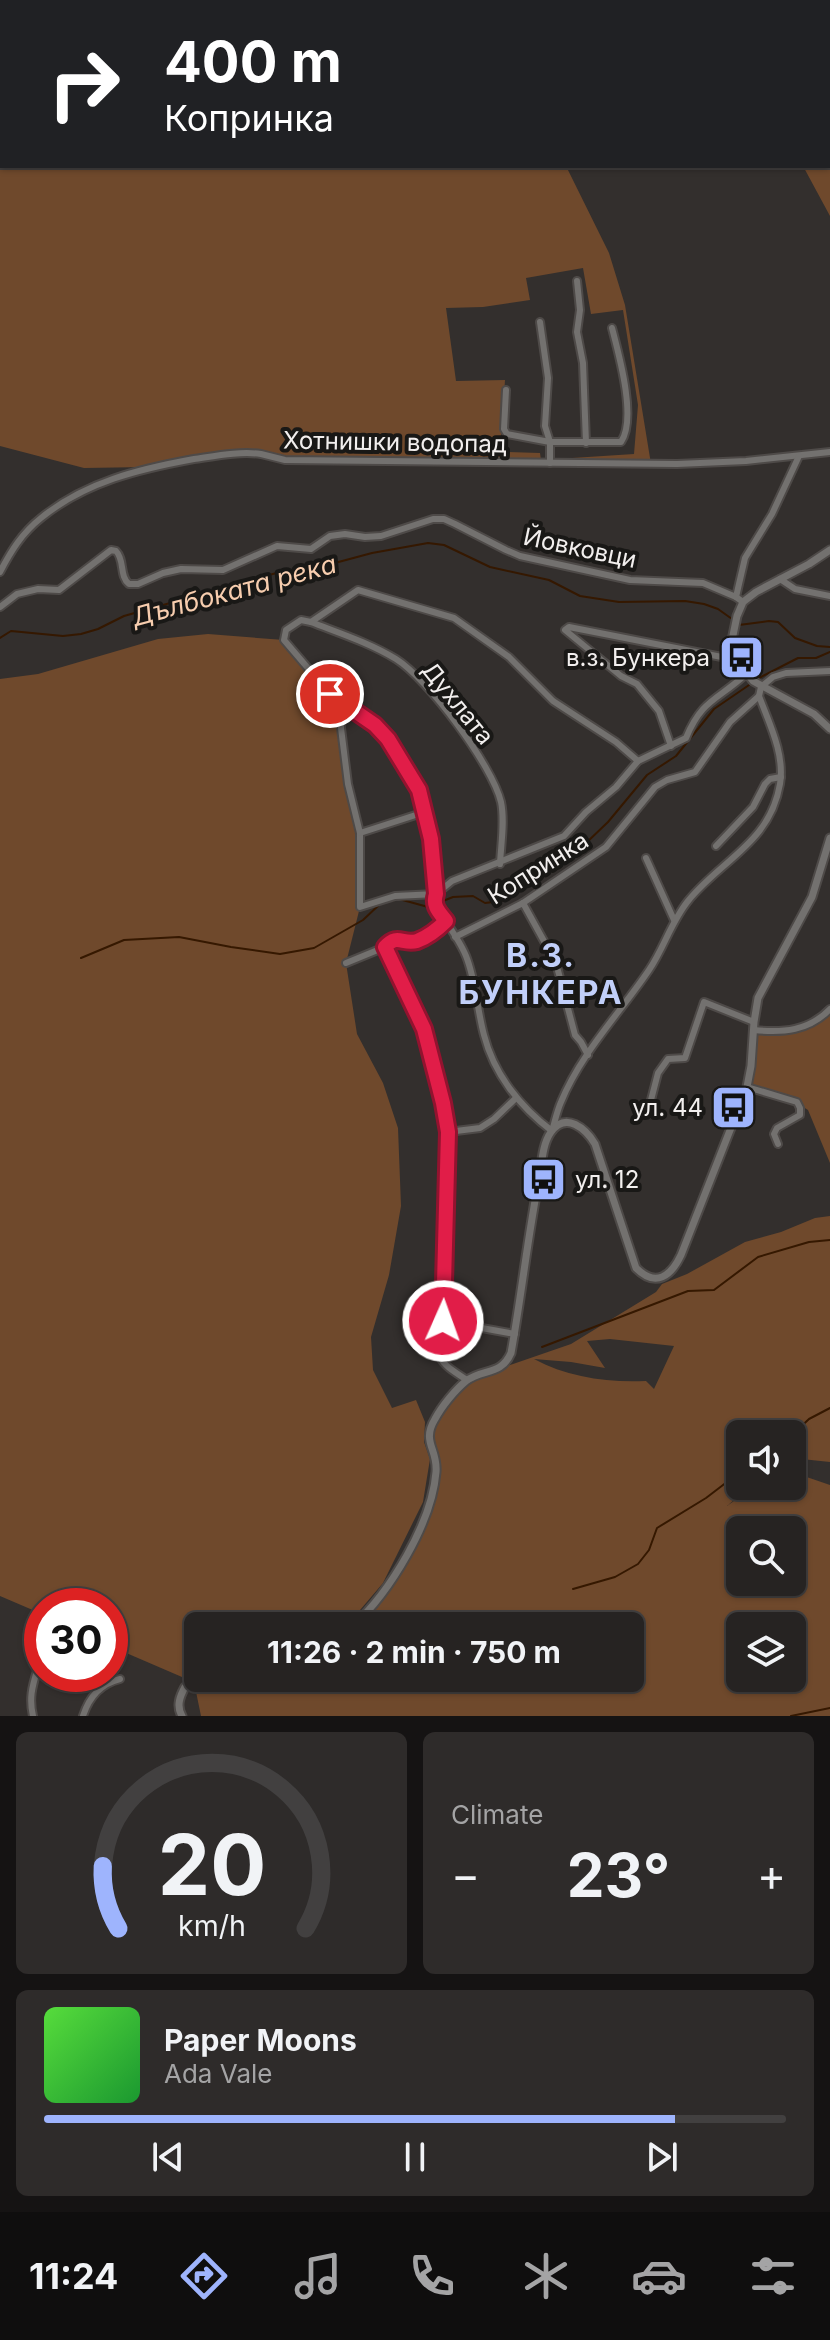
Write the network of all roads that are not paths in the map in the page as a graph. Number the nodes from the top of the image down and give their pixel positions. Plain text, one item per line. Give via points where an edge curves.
1 (577, 281) dead end
2 (540, 322) dead end
3 (612, 328) dead end
4 (506, 390) dead end
5 (550, 442) junction
6 (586, 443) junction
7 (830, 452) edge
8 (799, 456) junction
9 (550, 463) junction
10 (830, 550) edge
11 (0, 572) edge
12 (780, 579) junction
13 (830, 596) edge
14 (739, 599) junction
15 (0, 607) edge
16 (311, 622) junction
17 (737, 660) junction
18 (830, 671) edge
19 (746, 674) junction
20 (760, 692) junction
21 (342, 704) junction
22 (830, 729) edge
23 (671, 746) junction
24 (638, 761) junction
25 (781, 777) junction
26 (425, 812) junction
27 (360, 833) junction
28 (830, 838) edge
29 (716, 846) dead end
30 (646, 858) dead end
31 (500, 864) junction
32 (436, 894) junction
33 (523, 903) junction
34 (674, 920) junction
35 (446, 921) junction
36 (455, 937) junction
37 (385, 947) junction
38 (346, 963) dead end
39 (830, 1009) edge
40 (754, 1026) junction
41 (588, 1055) junction
42 (747, 1087) junction
43 (516, 1098) junction
44 (651, 1100) dead end
45 (552, 1131) junction
46 (448, 1132) junction
47 (778, 1144) dead end
48 (410, 1315) dead end
49 (443, 1321) junction
50 (515, 1334) junction
51 (467, 1380) junction
52 (366, 1612) edge
53 (184, 1689) edge
54 (31, 1692) edge
55 (96, 1692) edge
56 (33, 1716) edge
57 (83, 1716) edge
58 (182, 1716) edge

1 - 6 street
2 - 5 street
3 - 6 street via 628,407 625,437 618,443
4 - 5 street via 507,434
5 - 6 street
5 - 9 street
7 - 8 street, Хотнишки водопад
8 - 9 street, Хотнишки водопад via 677,464
8 - 14 street via 745,558
9 - 11 street, Хотнишки водопад via 285,460 259,454 147,467 96,485 39,519 9,552
10 - 12 street
12 - 13 street via 795,589
12 - 14 street
14 - 15 street, Йовковци via 703,583 630,580 520,556 444,519 433,519 381,536 330,536 311,549 277,546 223,570 181,569 138,584 125,581 120,555 111,550 59,590 17,594
14 - 17 street via 732,640
16 - 21 street via 295,623 284,640
16 - 24 street via 358,590 454,618 509,657 553,701
16 - 31 street, Духлата via 400,662 468,739 501,802
17 - 19 street
17 - 23 street via 565,630 637,684 659,711
18 - 20 street via 786,673 773,677
19 - 20 street
19 - 23 street via 707,702 686,738
20 - 22 street via 814,714
20 - 25 street
20 - 33 street, Копринка via 730,722 695,772 655,787 606,847
21 - 26 street via 388,739 419,790
21 - 27 street via 348,784
23 - 24 street
24 - 31 street via 564,836
25 - 29 street via 765,784 753,807
25 - 34 street via 760,832
26 - 27 street
26 - 32 street
27 - 32 street via 360,907 395,896
28 - 40 street via 812,897 762,989
30 - 34 street
31 - 32 street via 452,881
32 - 35 street via 436,908
33 - 36 street, Копринка
33 - 41 street via 556,963 575,1035
34 - 41 street via 649,970
35 - 36 street
35 - 37 street via 414,942 397,939
36 - 43 street via 466,956 485,1038
37 - 38 street
37 - 46 street via 424,1029
39 - 40 street via 813,1024 773,1032
40 - 42 street
40 - 44 street via 704,1002 685,1058 668,1059 662,1066
41 - 45 street via 560,1103
42 - 45 street via 681,1255 661,1278 648,1278 636,1268 590,1135 572,1122
42 - 47 street via 797,1102 800,1115 777,1128
43 - 45 street
43 - 46 street via 480,1128
45 - 50 street via 536,1191
46 - 49 street
48 - 49 street
49 - 50 street
49 - 51 street via 439,1355 444,1366
50 - 51 street via 501,1367
51 - 52 street via 428,1432 437,1467 421,1527
53 - 58 street via 179,1698
54 - 56 street
55 - 57 street

